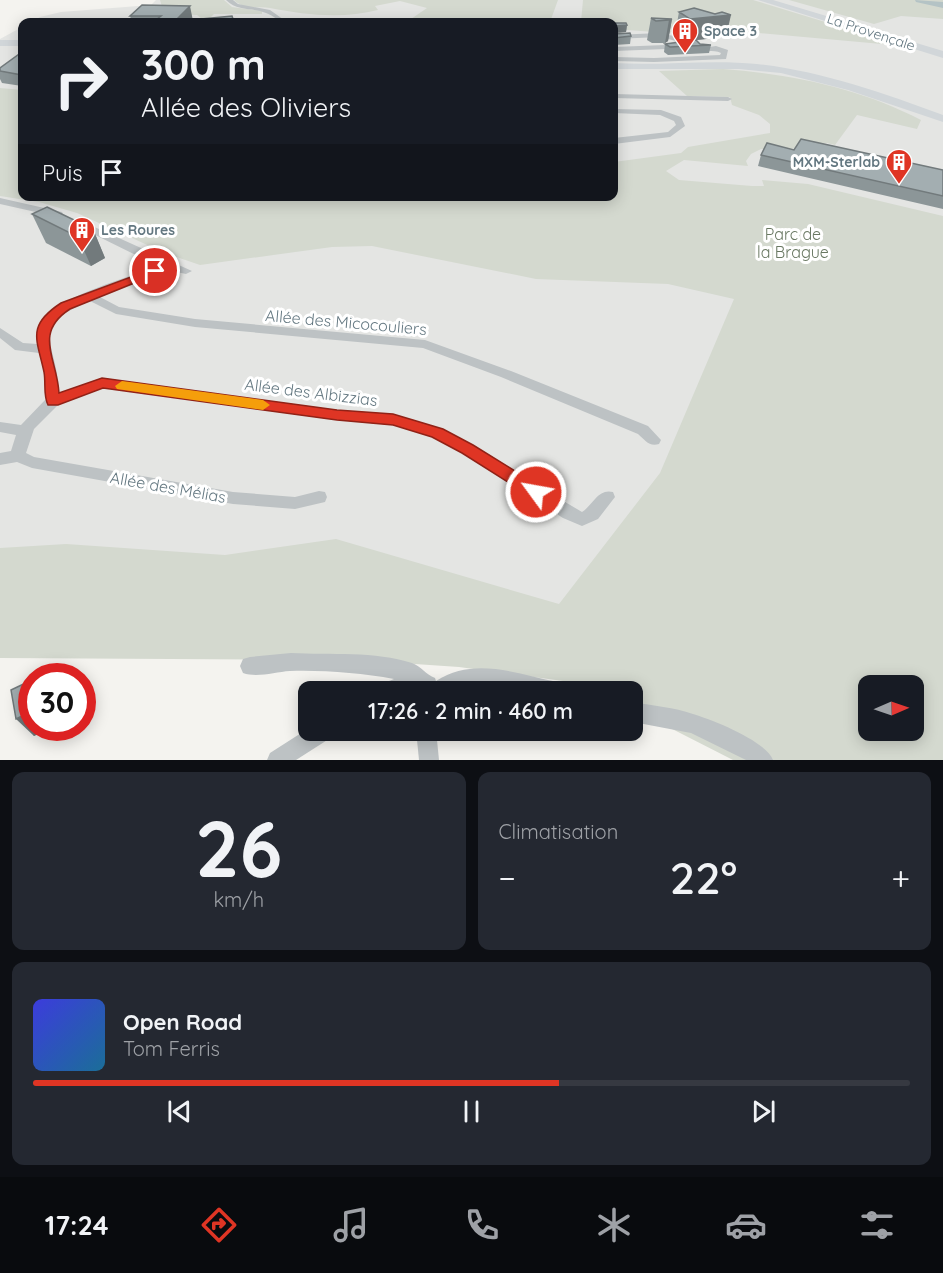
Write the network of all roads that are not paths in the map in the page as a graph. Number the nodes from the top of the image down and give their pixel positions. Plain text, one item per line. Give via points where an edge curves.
1 (229, 0) edge
2 (763, 0) edge
3 (778, 0) edge
4 (278, 18) edge
5 (618, 37) edge
6 (678, 38) junction
7 (723, 42) dead end
8 (0, 43) edge
9 (18, 43) edge
10 (618, 43) edge
11 (694, 46) junction
12 (662, 48) junction
13 (618, 50) edge
14 (943, 50) edge
15 (943, 55) edge
16 (618, 58) edge
17 (618, 66) edge
18 (618, 96) edge
19 (728, 99) dead end
20 (618, 111) edge
21 (942, 118) edge
22 (618, 140) edge
23 (0, 201) edge
24 (167, 266) junction
25 (186, 271) dead end
26 (92, 297) junction
27 (0, 332) edge
28 (42, 349) junction
29 (53, 401) junction
30 (0, 428) edge
31 (24, 431) junction
32 (654, 440) dead end
33 (18, 456) junction
34 (0, 459) edge
35 (320, 497) dead end
36 (607, 497) dead end
37 (249, 666) dead end
38 (416, 681) edge
39 (454, 681) edge
40 (505, 681) edge
41 (643, 714) edge
42 (307, 741) edge
43 (427, 741) edge
44 (277, 760) edge
45 (429, 760) edge
46 (763, 760) edge

1 - 4 street via 236,6 268,11
2 - 15 highway, La Provençale
3 - 14 highway, La Provençale
5 - 6 street
6 - 10 street
6 - 12 street via 679,44
7 - 11 street
8 - 9 main road
11 - 12 street
11 - 16 street via 725,52 723,57
12 - 13 street
17 - 21 main road via 757,67 802,75
18 - 19 street
20 - 22 street via 666,114 681,124 679,130 670,134
23 - 24 street via 52,212
24 - 25 street
24 - 26 street
26 - 28 street via 53,314 45,326
26 - 32 street, Allée des Micocouliers via 116,310 195,324 425,344 643,430
27 - 28 street via 20,347
28 - 29 street via 51,374
29 - 31 street
29 - 36 street, Allée des Albizzias via 102,383 393,420 458,443 582,519
30 - 31 street
31 - 33 street
33 - 34 street
33 - 35 street, Allée des Mélias via 32,462 233,498 294,503
37 - 38 street via 291,662 373,666 410,672
39 - 40 street via 481,676
41 - 46 street via 692,723 739,744
42 - 44 street
43 - 45 street

